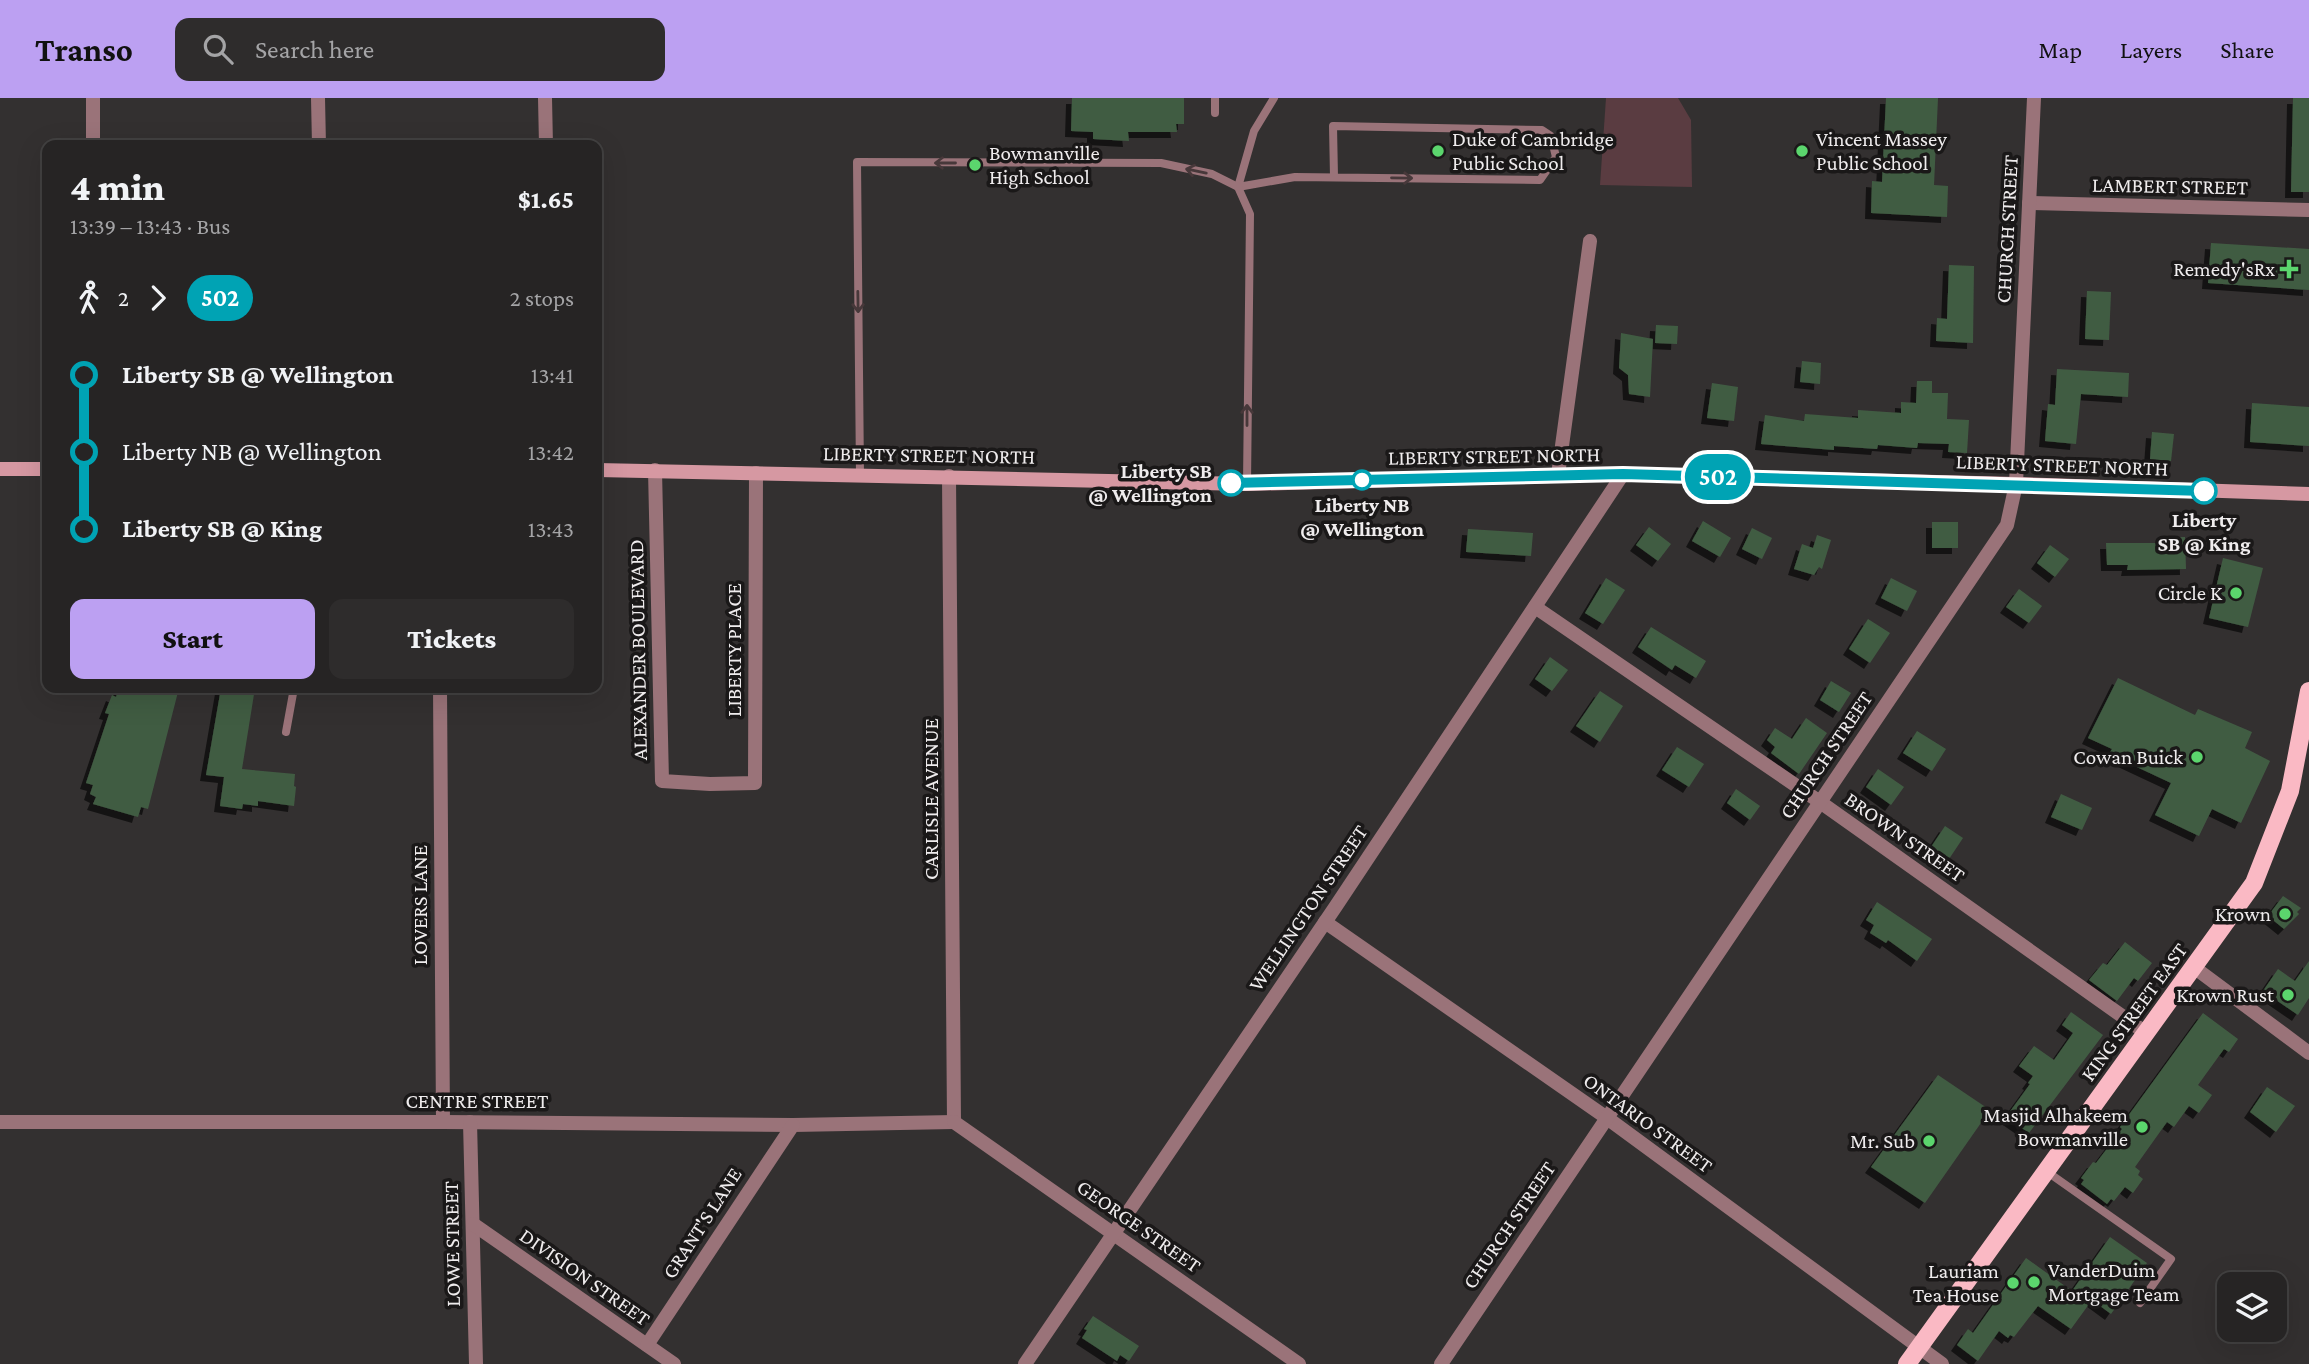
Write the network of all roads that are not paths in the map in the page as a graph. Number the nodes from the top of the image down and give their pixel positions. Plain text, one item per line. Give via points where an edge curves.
1 (93, 98) edge
2 (318, 98) edge
3 (545, 98) edge
4 (1215, 98) edge
5 (1274, 98) edge
6 (2034, 98) edge
7 (1215, 113) dead end
8 (93, 140) edge
9 (319, 140) edge
10 (546, 140) edge
11 (1334, 177) junction
12 (1238, 187) junction
13 (2029, 203) junction
14 (2309, 210) edge
15 (1590, 241) dead end
16 (0, 469) edge
17 (42, 469) edge
18 (602, 470) edge
19 (655, 470) junction
20 (756, 473) junction
21 (1623, 474) junction
22 (860, 475) junction
23 (1558, 475) junction
24 (949, 476) junction
25 (1247, 484) junction
26 (2016, 484) junction
27 (2309, 494) edge
28 (1535, 607) junction
29 (2309, 691) edge
30 (293, 693) edge
31 (440, 693) edge
32 (286, 732) dead end
33 (710, 784) joint
34 (1820, 802) junction
35 (1325, 922) junction
36 (2194, 968) junction
37 (2146, 1032) junction
38 (2309, 1053) edge
39 (1607, 1118) junction
40 (0, 1122) edge
41 (443, 1122) junction
42 (470, 1122) junction
43 (954, 1122) junction
44 (793, 1125) junction
45 (2046, 1171) junction
46 (473, 1224) junction
47 (1114, 1233) junction
48 (2140, 1303) dead end
49 (648, 1345) junction
50 (1919, 1348) junction
51 (475, 1364) edge
52 (674, 1364) edge
53 (1025, 1364) edge
54 (1299, 1364) edge
55 (1441, 1364) edge
56 (1908, 1364) edge
57 (1942, 1364) edge

1 - 8 street
2 - 9 street
3 - 10 street
4 - 7 lane
5 - 12 lane via 1254,131
6 - 13 street, CHURCH STREET
11 -> 11 lane via 1540,180 1556,157 1551,136 1542,130 1333,126
11 - 12 lane via 1295,177
12 -> 22 lane via 1212,174 1161,163 857,162
25 -> 12 lane via 1250,214
13 - 14 street, LAMBERT STREET
13 - 26 street, CHURCH STREET
15 - 23 street
16 - 17 main road
18 - 19 main road, LIBERTY STREET NORTH
19 - 20 main road, LIBERTY STREET NORTH
19 - 33 street, ALEXANDER BOULEVARD via 662,781
20 - 22 main road, LIBERTY STREET NORTH
20 - 33 street, LIBERTY PLACE via 755,783
21 - 23 main road, LIBERTY STREET NORTH
21 - 26 main road, LIBERTY STREET NORTH
21 - 28 street, WELLINGTON STREET
22 - 24 main road, LIBERTY STREET NORTH
23 - 25 main road, LIBERTY STREET NORTH
24 - 25 main road, LIBERTY STREET NORTH
24 - 43 street, CARLISLE AVENUE
26 - 27 main road, LIBERTY STREET NORTH
26 - 34 street, CHURCH STREET via 2007,525
28 - 34 street, BROWN STREET
28 - 35 street, WELLINGTON STREET
29 - 36 main road, KING STREET EAST via 2290,791 2254,883
30 - 32 lane
31 - 41 street, LOVERS LANE
34 - 37 street, BROWN STREET
34 - 39 street, CHURCH STREET
35 - 39 street, ONTARIO STREET
35 - 47 street, WELLINGTON STREET
36 - 37 main road, KING STREET EAST
36 - 38 street
37 - 45 main road, KING STREET EAST
39 - 50 street, ONTARIO STREET
39 - 55 street, CHURCH STREET
40 - 41 street, CENTRE STREET
41 - 42 street, CENTRE STREET
42 - 44 street, CENTRE STREET
42 - 46 street, LOWE STREET
43 - 44 street, CENTRE STREET
43 - 47 street, GEORGE STREET
44 - 49 street, GRANT'S LANE
45 - 48 lane via 2171,1259
45 - 50 main road, KING STREET EAST
46 - 49 street, DIVISION STREET
46 - 51 street, LOWE STREET
47 - 53 street, WELLINGTON STREET
47 - 54 street, GEORGE STREET
49 - 52 street, DIVISION STREET
50 - 56 main road, KING STREET EAST
50 - 57 street, ONTARIO STREET

